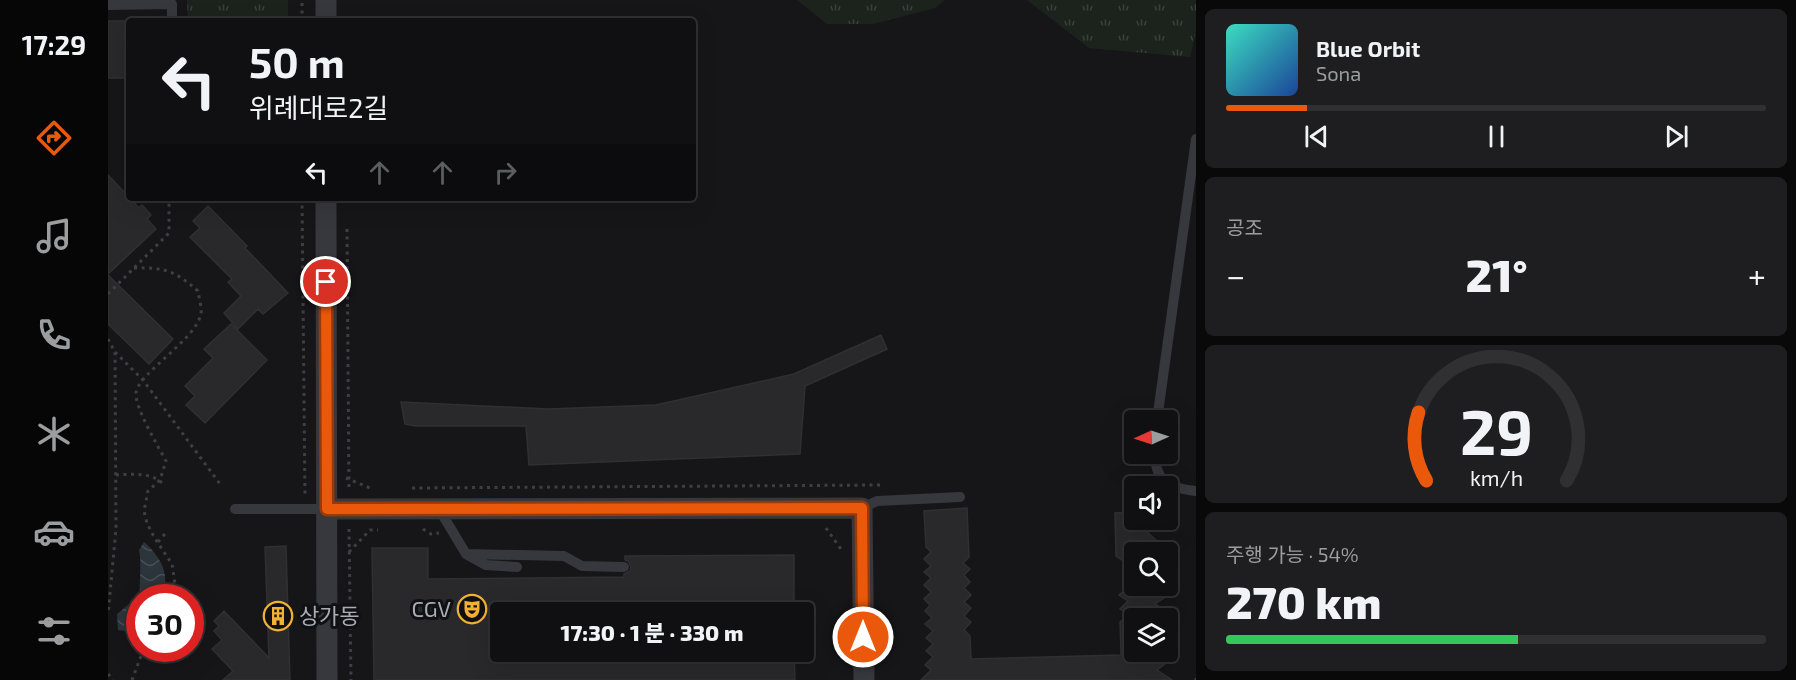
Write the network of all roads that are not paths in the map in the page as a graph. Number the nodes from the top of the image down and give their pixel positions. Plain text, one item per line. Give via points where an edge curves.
1 (326, 0) edge
2 (108, 5) edge
3 (172, 18) edge
4 (326, 18) edge
5 (1196, 139) edge
6 (326, 201) edge
7 (1159, 410) edge
8 (1157, 464) edge
9 (1196, 491) edge
10 (960, 497) dead end
11 (862, 508) junction
12 (235, 509) dead end
13 (327, 509) junction
14 (438, 509) junction
15 (466, 554) junction
16 (517, 567) dead end
17 (624, 567) dead end
18 (327, 680) edge
19 (864, 680) edge

1 - 4 street
2 - 3 lane via 172,4
5 - 7 lane
6 - 13 street
8 - 9 lane via 1163,482
10 - 11 lane via 877,501
11 - 14 street
11 - 19 street
12 - 13 lane
13 - 14 street
13 - 18 street
14 - 15 lane
15 - 16 lane via 486,565
15 - 17 lane via 564,556 582,566

